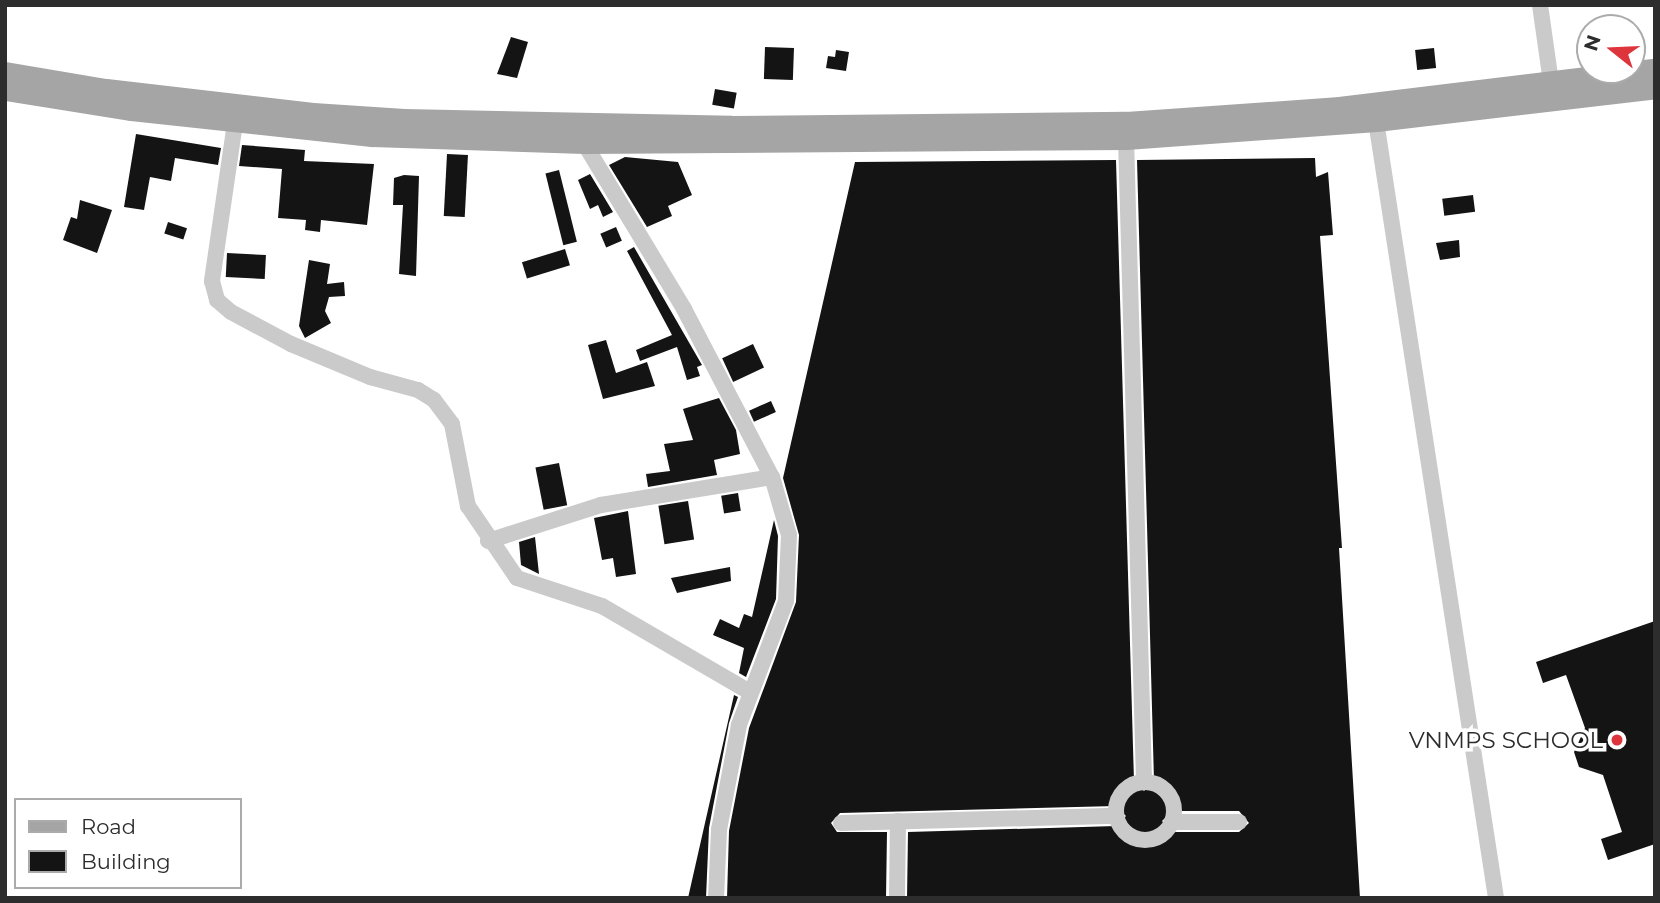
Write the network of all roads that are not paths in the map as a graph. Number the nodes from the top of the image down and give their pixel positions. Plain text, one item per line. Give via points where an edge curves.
1 (1540, 5) edge
2 (1655, 69) edge
3 (5, 72) edge
4 (1551, 82) junction
5 (1655, 88) edge
6 (5, 90) edge
7 (1376, 121) junction
8 (235, 123) junction
9 (576, 136) junction
10 (1126, 139) junction
11 (772, 477) junction
12 (488, 541) junction
13 (750, 692) junction
14 (1144, 781) junction
15 (1116, 816) junction
16 (898, 821) junction
17 (1172, 822) junction
18 (1239, 822) dead end
19 (841, 823) dead end
20 (716, 898) edge
21 (897, 898) edge
22 (1496, 898) edge

1 - 4 street
2 - 4 main road
3 - 9 main road via 106,89 313,113
4 - 9 main road via 1339,107 1126,122 731,126
5 - 7 main road
6 - 8 main road
7 - 10 main road
7 - 22 street
8 - 9 main road via 372,136
8 - 12 street via 212,281 217,300 230,312 291,344 434,400 452,424 468,506
9 - 10 main road
9 - 11 street via 684,309
10 - 14 street
11 - 12 street via 601,505
11 - 13 street via 789,535 787,589
12 - 13 street via 517,578 602,606
13 - 20 street via 719,830
14 - 15 street via 1126,788
14 - 17 street via 1170,795
15 - 16 street
15 - 17 street via 1125,833 1142,840 1160,836
16 - 19 street
16 - 21 street
17 - 18 street

